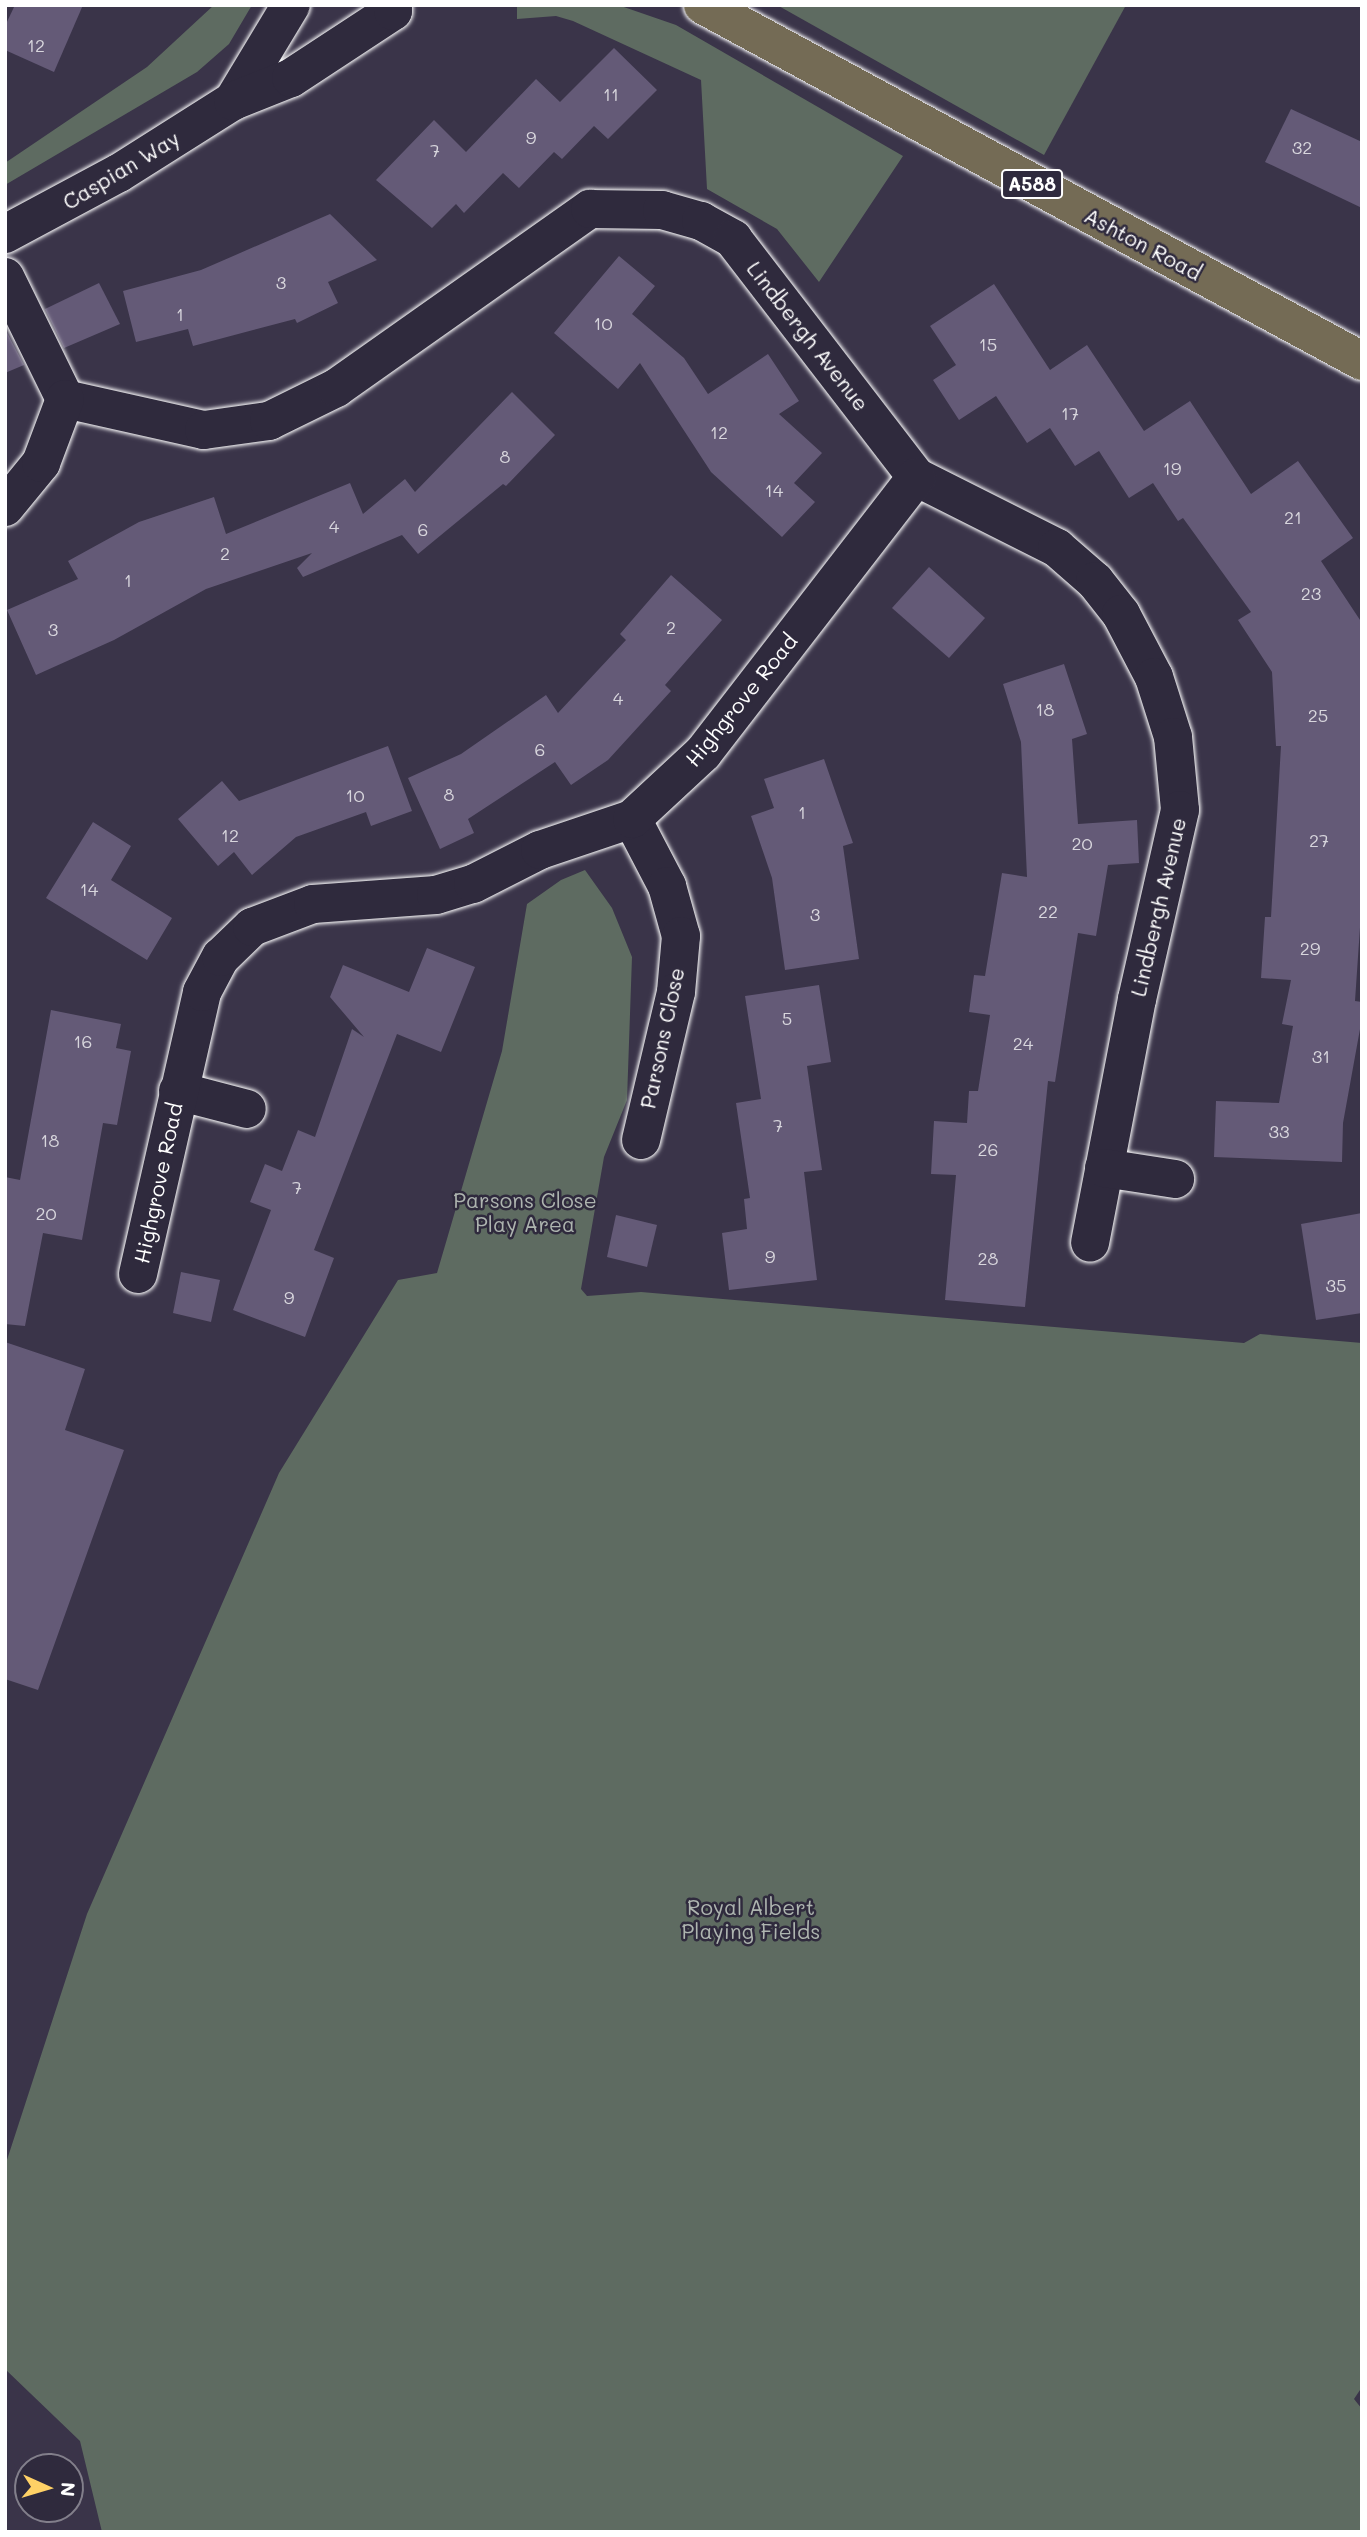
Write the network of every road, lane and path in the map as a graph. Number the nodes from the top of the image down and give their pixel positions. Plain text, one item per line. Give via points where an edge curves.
1 (291, 5) edge
2 (393, 5) edge
3 (702, 5) edge
4 (233, 101) junction
5 (5, 234) edge
6 (5, 277) edge
7 (1362, 361) edge
8 (65, 399) junction
9 (916, 477) junction
10 (5, 507) edge
11 (632, 819) junction
12 (178, 1091) junction
13 (247, 1109) dead end
14 (640, 1140) dead end
15 (1104, 1168) junction
16 (1175, 1178) dead end
17 (1090, 1242) dead end
18 (138, 1274) dead end

1 - 4 street, Caspian Way
2 - 4 street, Caspian Way via 393,11 291,78
3 - 7 main road, Ashton Road / A588
4 - 5 street, Caspian Way via 119,173
6 - 8 street
8 - 9 street, Lindbergh Avenue via 204,430 269,421 336,388 590,209 662,210 701,220 733,239
8 - 10 street via 41,463
9 - 11 street, Highgrove Road via 703,753
9 - 15 street, Lindbergh Avenue via 1057,548 1095,581 1127,624 1154,677 1174,737 1180,810
11 - 12 street, Highgrove Road via 540,850 473,884 436,895 313,904 252,927 221,957 202,992
11 - 14 street, Parsons Close via 667,887 681,936 676,992
12 - 13 street, Highgrove Road
12 - 18 street, Highgrove Road
15 - 16 street
15 - 17 street, Lindbergh Avenue

